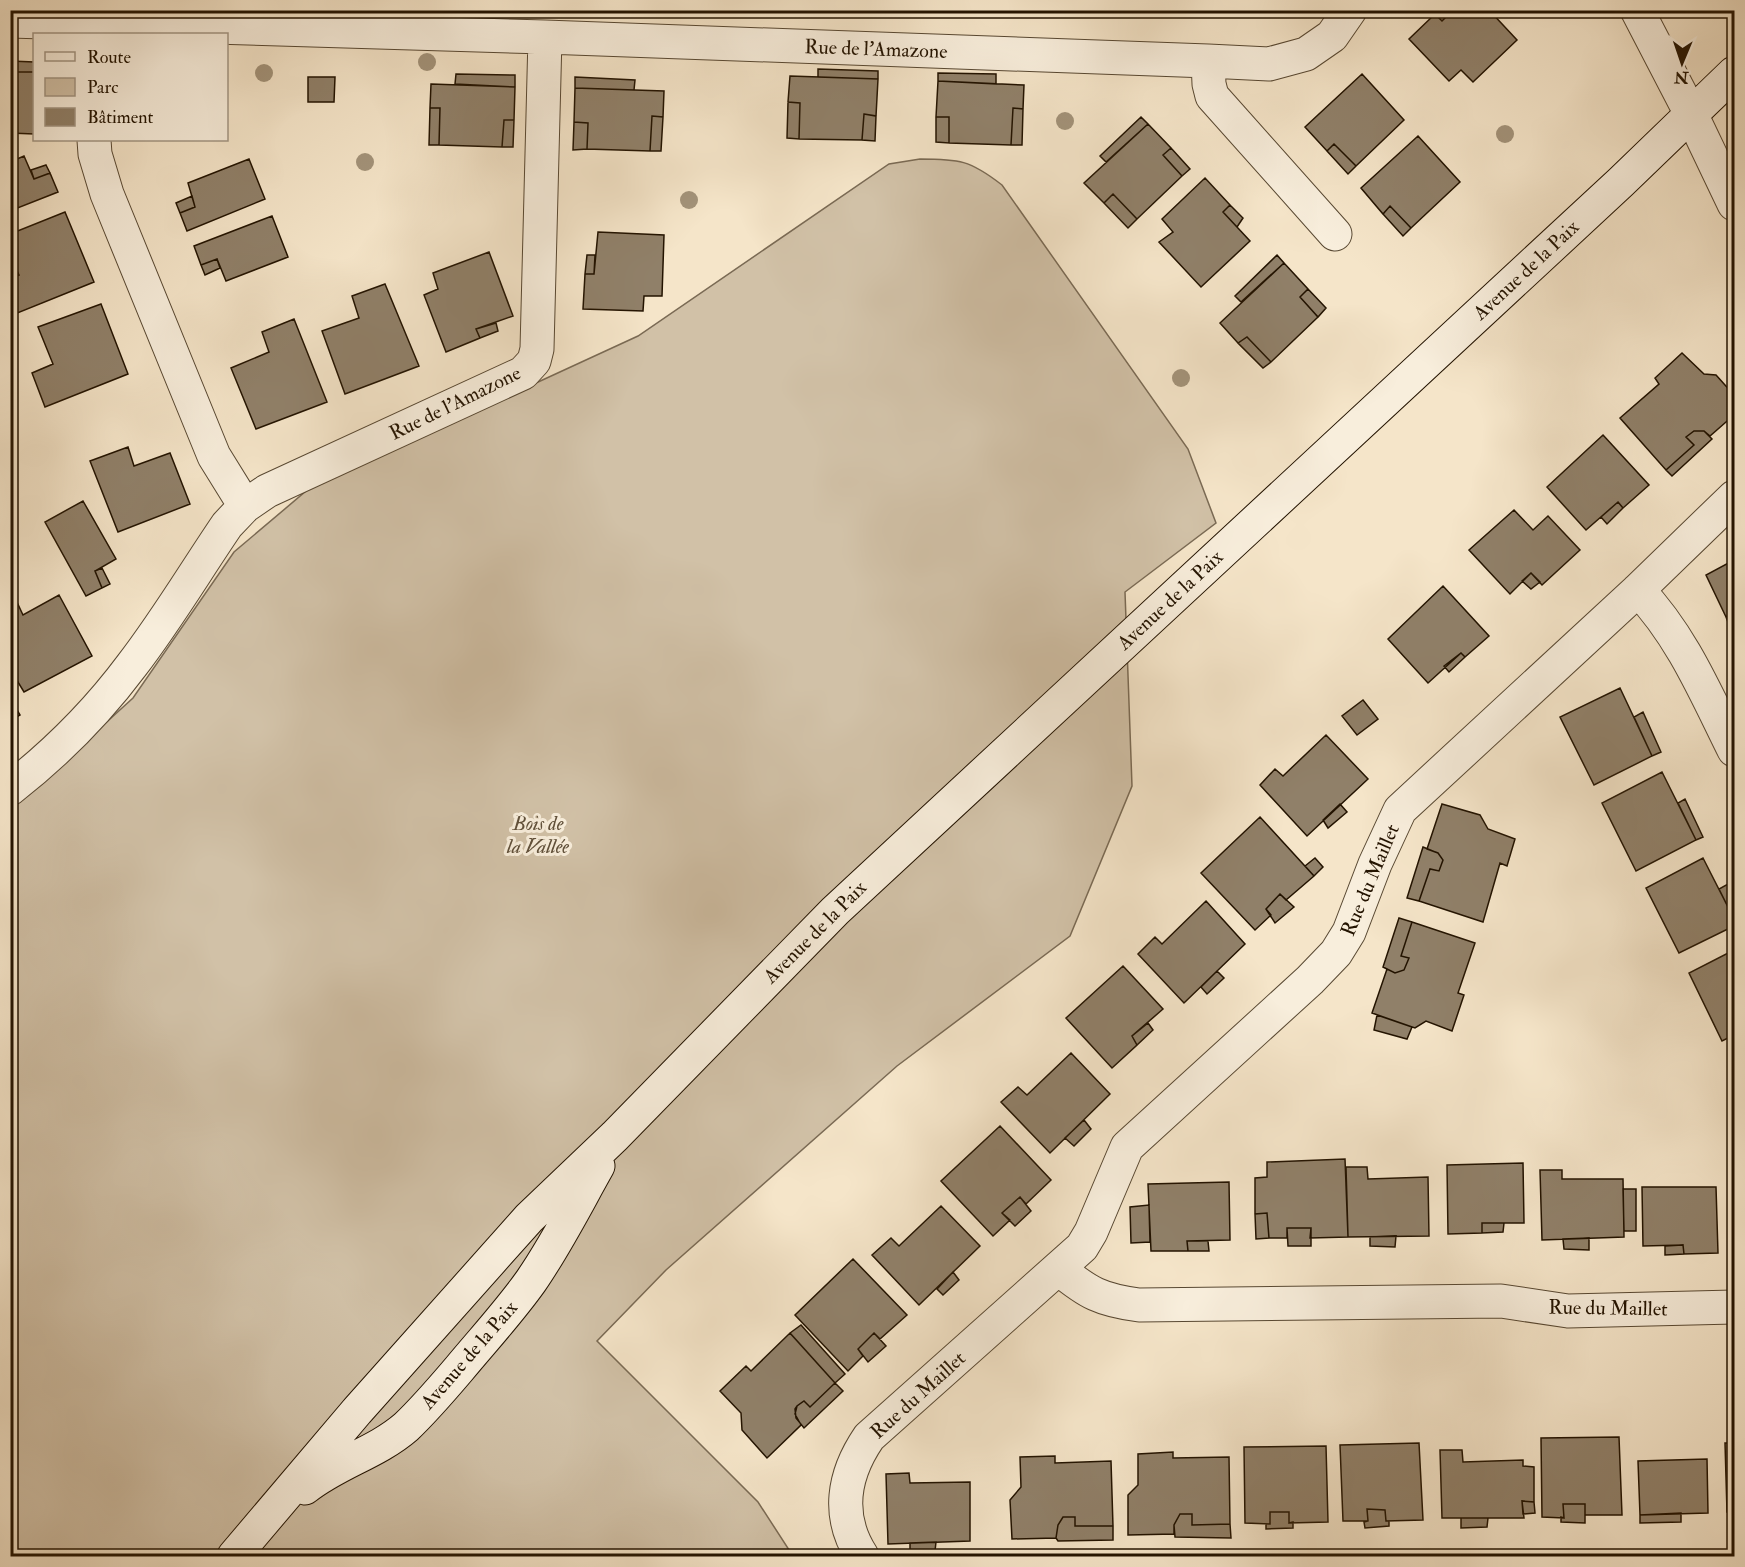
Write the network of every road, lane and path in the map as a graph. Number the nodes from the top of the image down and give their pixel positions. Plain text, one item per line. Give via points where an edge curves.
1 (1350, 10) edge
2 (1637, 10) edge
3 (10, 21) edge
4 (98, 30) edge
5 (545, 37) junction
6 (1208, 61) junction
7 (1734, 73) edge
8 (1692, 116) junction
9 (94, 141) edge
10 (1734, 204) edge
11 (1335, 234) dead end
12 (1734, 497) edge
13 (245, 506) junction
14 (1638, 590) junction
15 (1734, 750) edge
16 (10, 789) edge
17 (615, 1136) junction
18 (1059, 1269) junction
19 (1734, 1307) edge
20 (266, 1520) junction
21 (861, 1555) edge
22 (234, 1557) edge

1 - 6 street, Rue de l'Amazone via 1332,36 1306,54 1269,64
2 - 8 street
3 - 4 street, Rue de l'Amazone
4 - 5 street, Rue de l'Amazone
5 - 6 street, Rue de l'Amazone
5 - 13 street, Rue de l'Amazone via 534,361 523,373 267,491
6 - 11 street via 1212,96
7 - 8 street, Avenue de la Paix
8 - 10 street
8 - 17 street, Avenue de la Paix via 835,911
9 - 13 street via 106,194 214,456
12 - 14 street, Rue du Maillet
13 - 16 street, Rue de l'Amazone via 227,525 132,665 93,713 43,763
14 - 15 street via 1677,639
14 - 18 street, Rue du Maillet via 1400,810 1349,932 1336,953 1127,1147 1091,1232 1082,1248
17 - 20 street, Avenue de la Paix via 529,1218 357,1410
17 - 20 street, Avenue de la Paix via 530,1282 429,1403 406,1427 316,1479
18 - 19 street, Rue du Maillet via 1098,1296 1139,1305 1501,1301 1568,1311
18 - 21 street, Rue du Maillet via 869,1437 858,1453 848,1482 845,1509 848,1531
20 - 22 street, Avenue de la Paix

